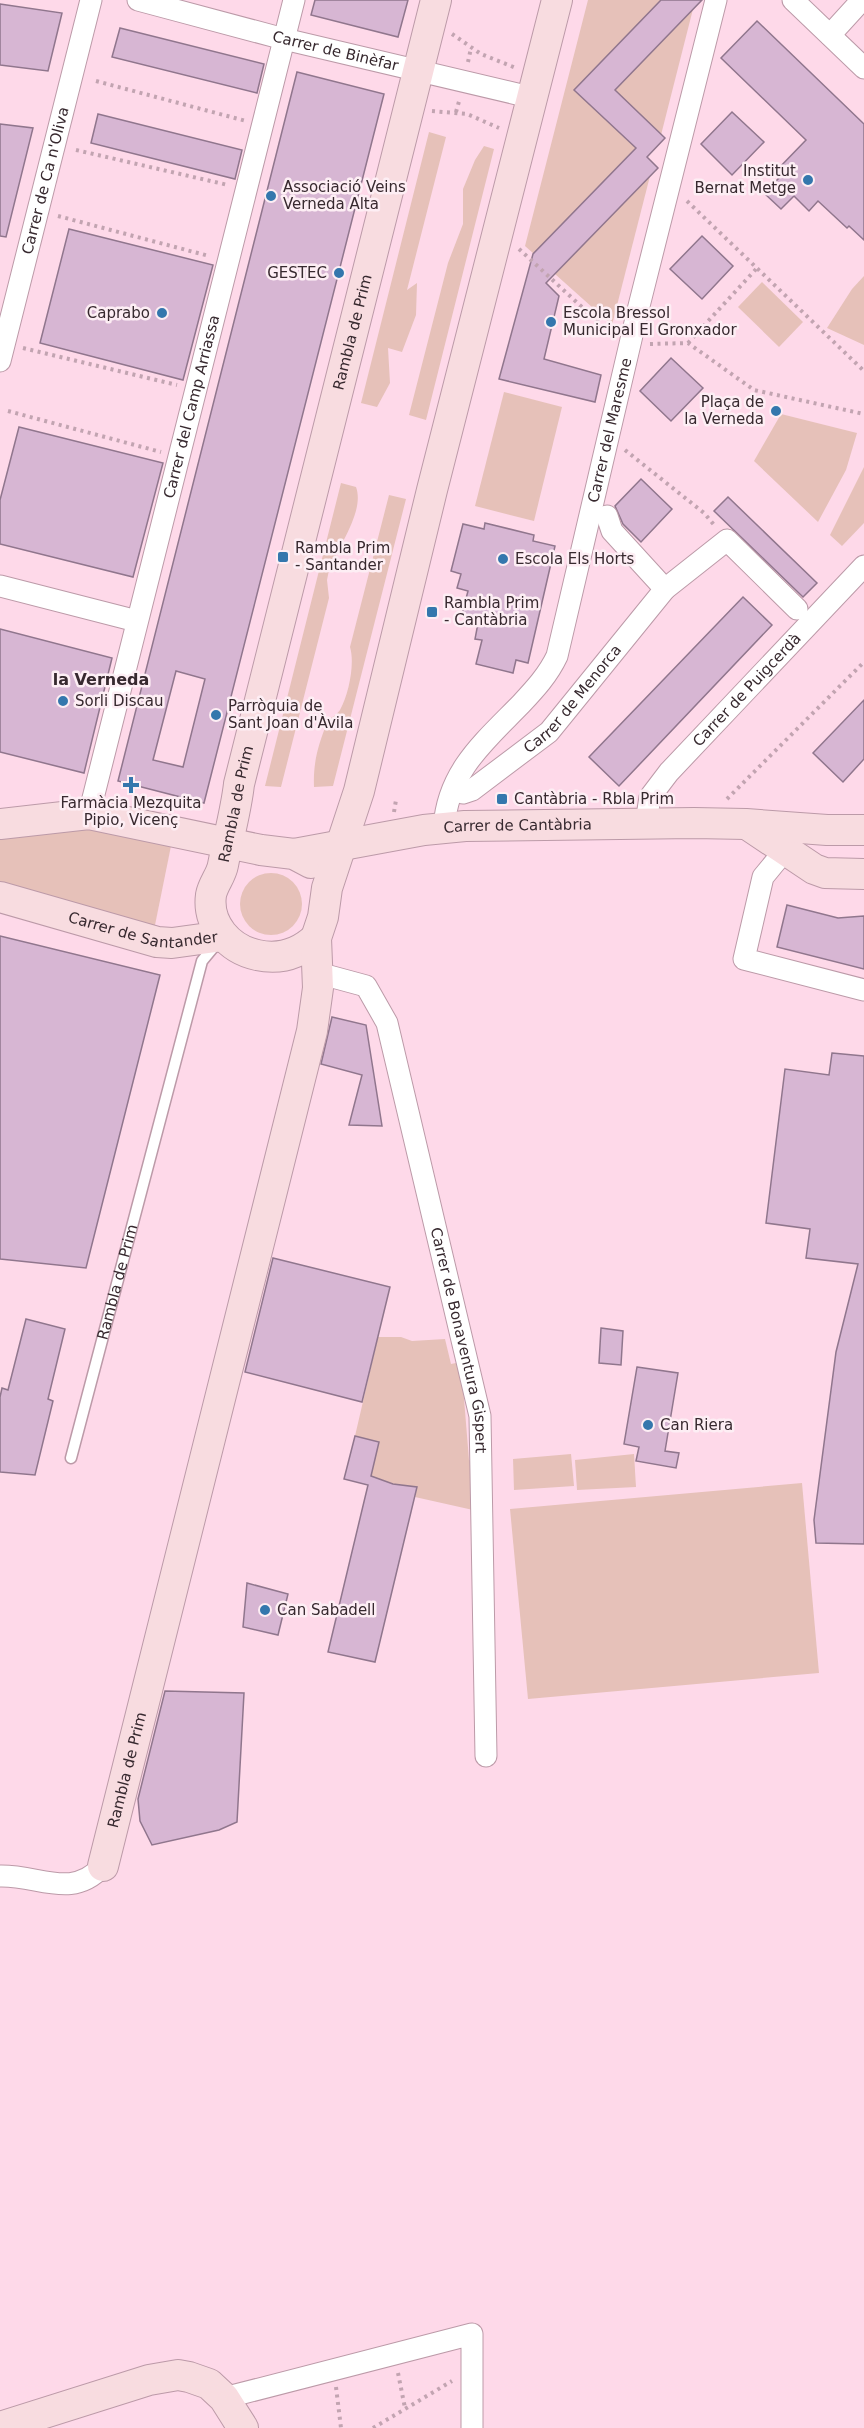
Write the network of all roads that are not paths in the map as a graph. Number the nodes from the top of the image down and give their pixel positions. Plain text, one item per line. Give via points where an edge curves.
1 (91, 0) edge
2 (138, 0) edge
3 (294, 0) edge
4 (436, 0) edge
5 (557, 0) edge
6 (716, 0) edge
7 (793, 0) edge
8 (862, 0) edge
9 (830, 35) junction
10 (284, 39) junction
11 (864, 68) edge
12 (417, 72) junction
13 (534, 98) junction
14 (0, 361) edge
15 (607, 516) dead end
16 (864, 566) edge
17 (0, 586) edge
18 (665, 589) junction
19 (797, 609) dead end
20 (129, 619) dead end
21 (463, 794) dead end
22 (89, 814) junction
23 (646, 824) junction
24 (746, 824) junction
25 (0, 825) edge
26 (444, 827) junction
27 (864, 830) edge
28 (340, 847) junction
29 (786, 849) junction
30 (294, 854) junction
31 (224, 856) junction
32 (864, 874) edge
33 (327, 888) junction
34 (0, 897) edge
35 (223, 936) junction
36 (316, 938) junction
37 (280, 957) junction
38 (318, 973) junction
39 (864, 990) edge
40 (71, 1458) dead end
41 (486, 1756) dead end
42 (104, 1866) joint
43 (9, 1876) edge
44 (224, 2398) junction
45 (0, 2427) edge
46 (243, 2428) edge
47 (472, 2428) edge

1 - 14 street, Carrer de Ca n'Oliva
2 - 10 street, Carrer de Binèfar
3 - 10 street, Carrer del Camp Arriassa
4 - 12 main road, Rambla de Prim
5 - 13 main road
6 - 26 street, Carrer del Maresme via 557,656 543,681 459,772
7 - 9 street
8 - 9 street
9 - 11 street
10 - 12 street, Carrer de Binèfar
10 - 22 street, Carrer del Camp Arriassa
12 - 13 street, Carrer de Binèfar
12 - 31 main road, Rambla de Prim
13 - 28 main road via 359,790
15 - 18 street via 612,531
16 - 23 street, Carrer de Puigcerdà via 669,772 650,797
17 - 20 street
18 - 19 street, Carrer de Menorca via 728,540
18 - 21 street, Carrer de Menorca via 549,732
22 - 25 main road
22 - 31 main road
23 - 24 main road, Carrer de Cantàbria
23 - 26 main road, Carrer de Cantàbria
24 - 27 main road, Carrer de Cantàbria
24 - 29 main road
26 - 28 main road, Carrer de Cantàbria
28 - 30 main road, Carrer de Cantàbria
28 - 33 main road
29 - 32 main road via 825,873
29 - 39 street via 763,877 744,959
30 - 31 main road via 261,850
30 - 33 main road via 317,869
31 - 35 main road, Rambla de Prim via 210,908
33 - 36 main road
34 - 35 main road, Carrer de Santander via 157,942
35 - 37 main road, Carrer de Santander via 250,954
35 - 40 lane, Rambla de Prim via 202,961
36 - 37 main road, Carrer de Santander via 303,949
36 - 38 main road, Rambla de Prim
37 - 38 main road
38 - 41 street, Carrer de Bonaventura Gispert via 366,986 387,1023 480,1416
38 - 42 main road, Rambla de Prim via 312,1031
42 - 43 street via 78,1884
44 - 45 main road via 200,2380 167,2376
44 - 46 main road
44 - 47 street via 472,2334

